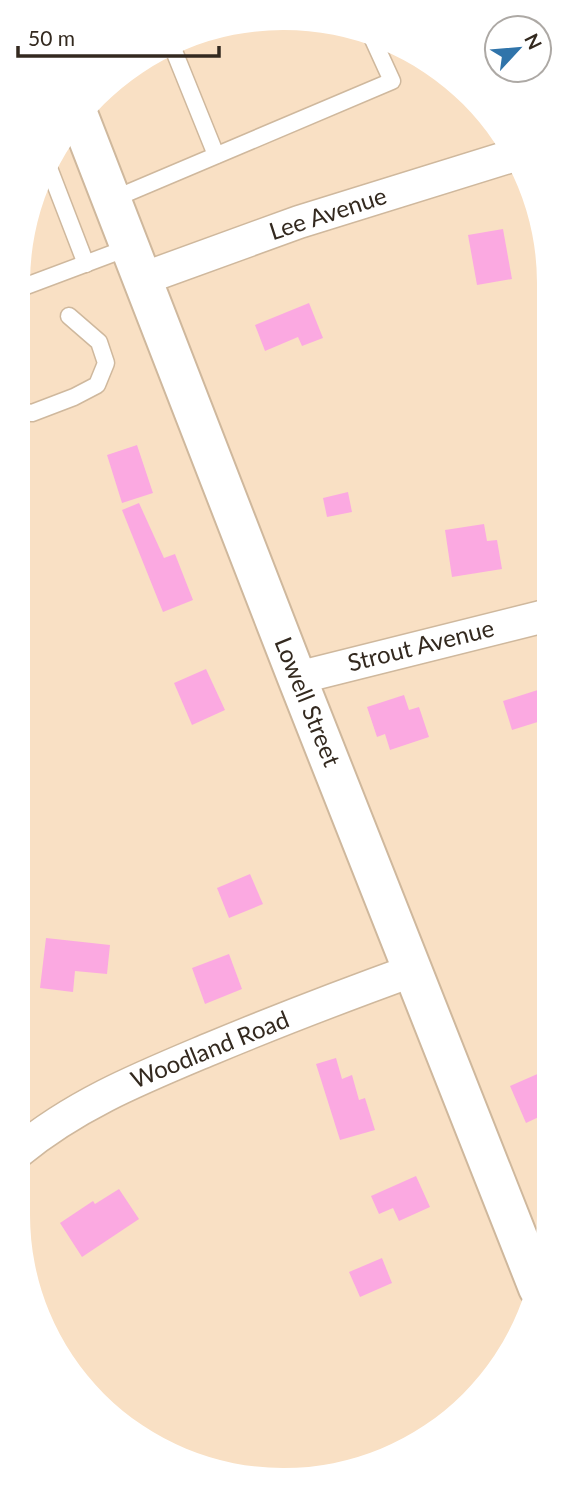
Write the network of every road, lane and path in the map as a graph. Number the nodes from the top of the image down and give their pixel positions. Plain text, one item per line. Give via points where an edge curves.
1 (377, 47) edge
2 (175, 54) edge
3 (83, 127) edge
4 (216, 155) junction
5 (504, 159) edge
6 (53, 178) edge
7 (111, 200) junction
8 (136, 263) junction
9 (86, 264) junction
10 (30, 285) edge
11 (68, 316) dead end
12 (30, 413) edge
13 (537, 618) edge
14 (297, 678) junction
15 (414, 970) junction
16 (30, 1143) edge
17 (531, 1270) edge

1 - 4 lane via 392,81
2 - 4 lane
3 - 7 main road, Lowell Street
4 - 7 lane
5 - 8 street, Lee Avenue via 299,222
6 - 9 lane
7 - 8 main road, Lowell Street
8 - 9 lane
8 - 14 main road, Lowell Street
9 - 10 lane
11 - 12 lane via 99,342 106,363 97,385
13 - 14 street, Strout Avenue
14 - 15 main road, Lowell Street
15 - 16 street, Woodland Road via 124,1085 69,1114
15 - 17 main road, Lowell Street

